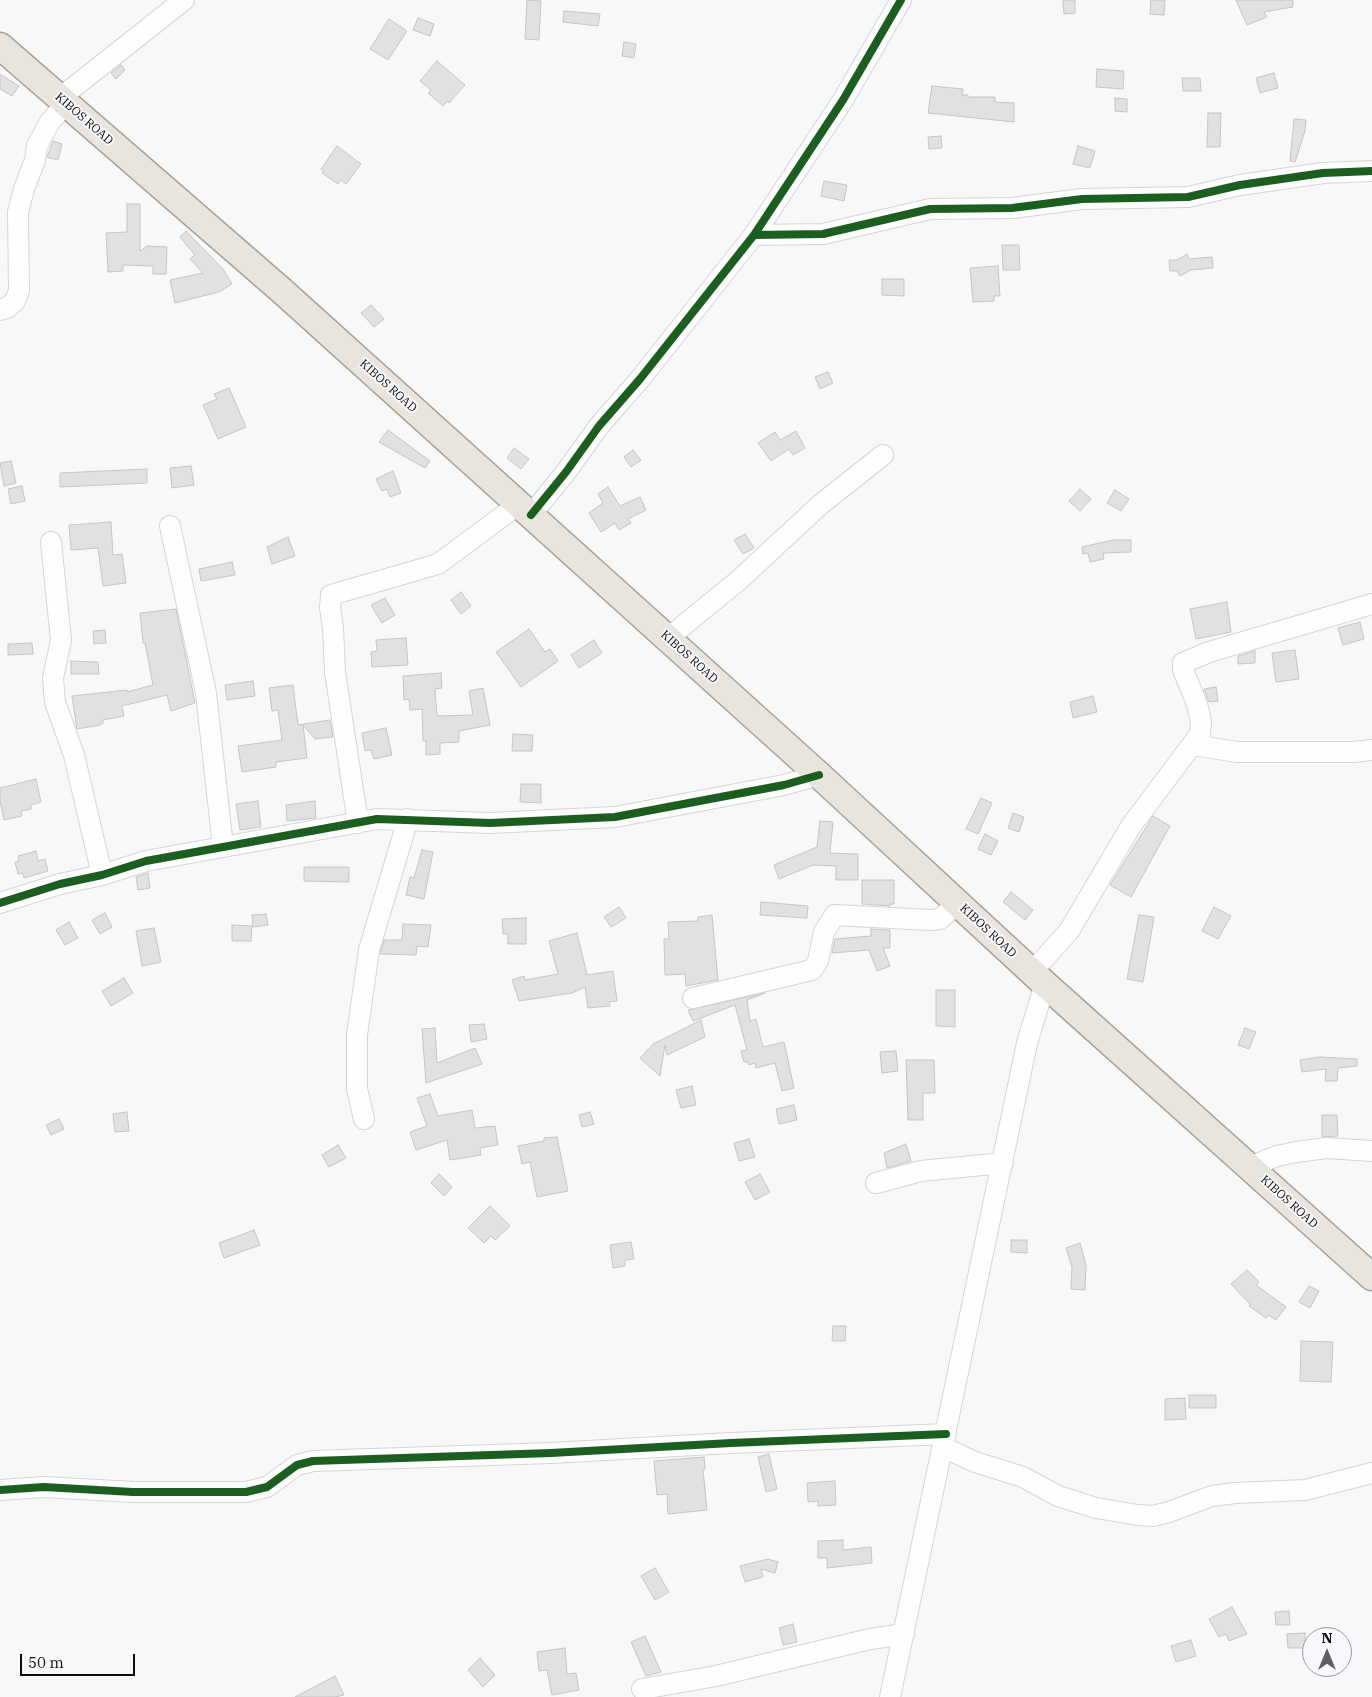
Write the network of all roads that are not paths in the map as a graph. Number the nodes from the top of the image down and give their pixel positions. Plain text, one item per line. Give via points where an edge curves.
1 (184, 0) edge
2 (901, 0) edge
3 (0, 46) edge
4 (63, 100) junction
5 (1372, 171) edge
6 (754, 235) junction
7 (0, 310) edge
8 (883, 455) dead end
9 (525, 509) junction
10 (170, 526) dead end
11 (51, 542) dead end
12 (1372, 604) edge
13 (668, 638) junction
14 (1193, 745) junction
15 (1372, 750) edge
16 (819, 774) junction
17 (408, 819) junction
18 (358, 823) junction
19 (223, 847) junction
20 (102, 875) junction
21 (0, 903) edge
22 (958, 903) junction
23 (1039, 978) junction
24 (693, 998) dead end
25 (364, 1119) dead end
26 (1372, 1150) edge
27 (1003, 1163) junction
28 (1250, 1167) junction
29 (876, 1183) dead end
30 (1372, 1277) edge
31 (945, 1441) junction
32 (1372, 1473) edge
33 (0, 1490) edge
34 (904, 1634) junction
35 (642, 1689) dead end
36 (890, 1697) edge

1 - 4 street
2 - 6 street via 843,100
3 - 4 main road, KIBOS ROAD
4 - 7 street via 37,146 18,212 19,291 15,301
4 - 9 main road, KIBOS ROAD
5 - 6 street via 1240,185 1188,197 1082,199 1012,208 930,209 823,234
6 - 9 street via 599,426 566,472
8 - 13 street via 821,504 739,580
9 - 13 main road, KIBOS ROAD
9 - 18 street via 438,564 331,595 335,672
10 - 19 street via 206,693
11 - 20 street via 61,640 53,678 56,702 74,755
12 - 14 street via 1209,652 1184,664 1183,670 1201,721 1200,734
13 - 16 main road, KIBOS ROAD
14 - 15 street via 1237,752
14 - 23 street via 1131,826
16 - 17 street via 784,785 615,817 490,823
16 - 22 main road, KIBOS ROAD
17 - 18 street
17 - 25 street via 369,950 357,1035 357,1089
18 - 19 street
19 - 20 street via 146,861
20 - 21 street
22 - 23 main road, KIBOS ROAD
22 - 24 street via 940,919 930,920 836,915 824,932 818,961 812,970
23 - 27 street
23 - 28 main road, KIBOS ROAD
26 - 28 street via 1327,1148 1296,1152
27 - 29 street via 921,1171
27 - 31 street
28 - 30 main road, KIBOS ROAD
31 - 32 street via 975,1462 1023,1476 1058,1496 1096,1508 1138,1515 1169,1512 1212,1496 1305,1490
31 - 33 street via 741,1442 551,1454 313,1461 297,1465 267,1487 246,1492 133,1492 44,1487
31 - 34 street
34 - 35 street
34 - 36 street

